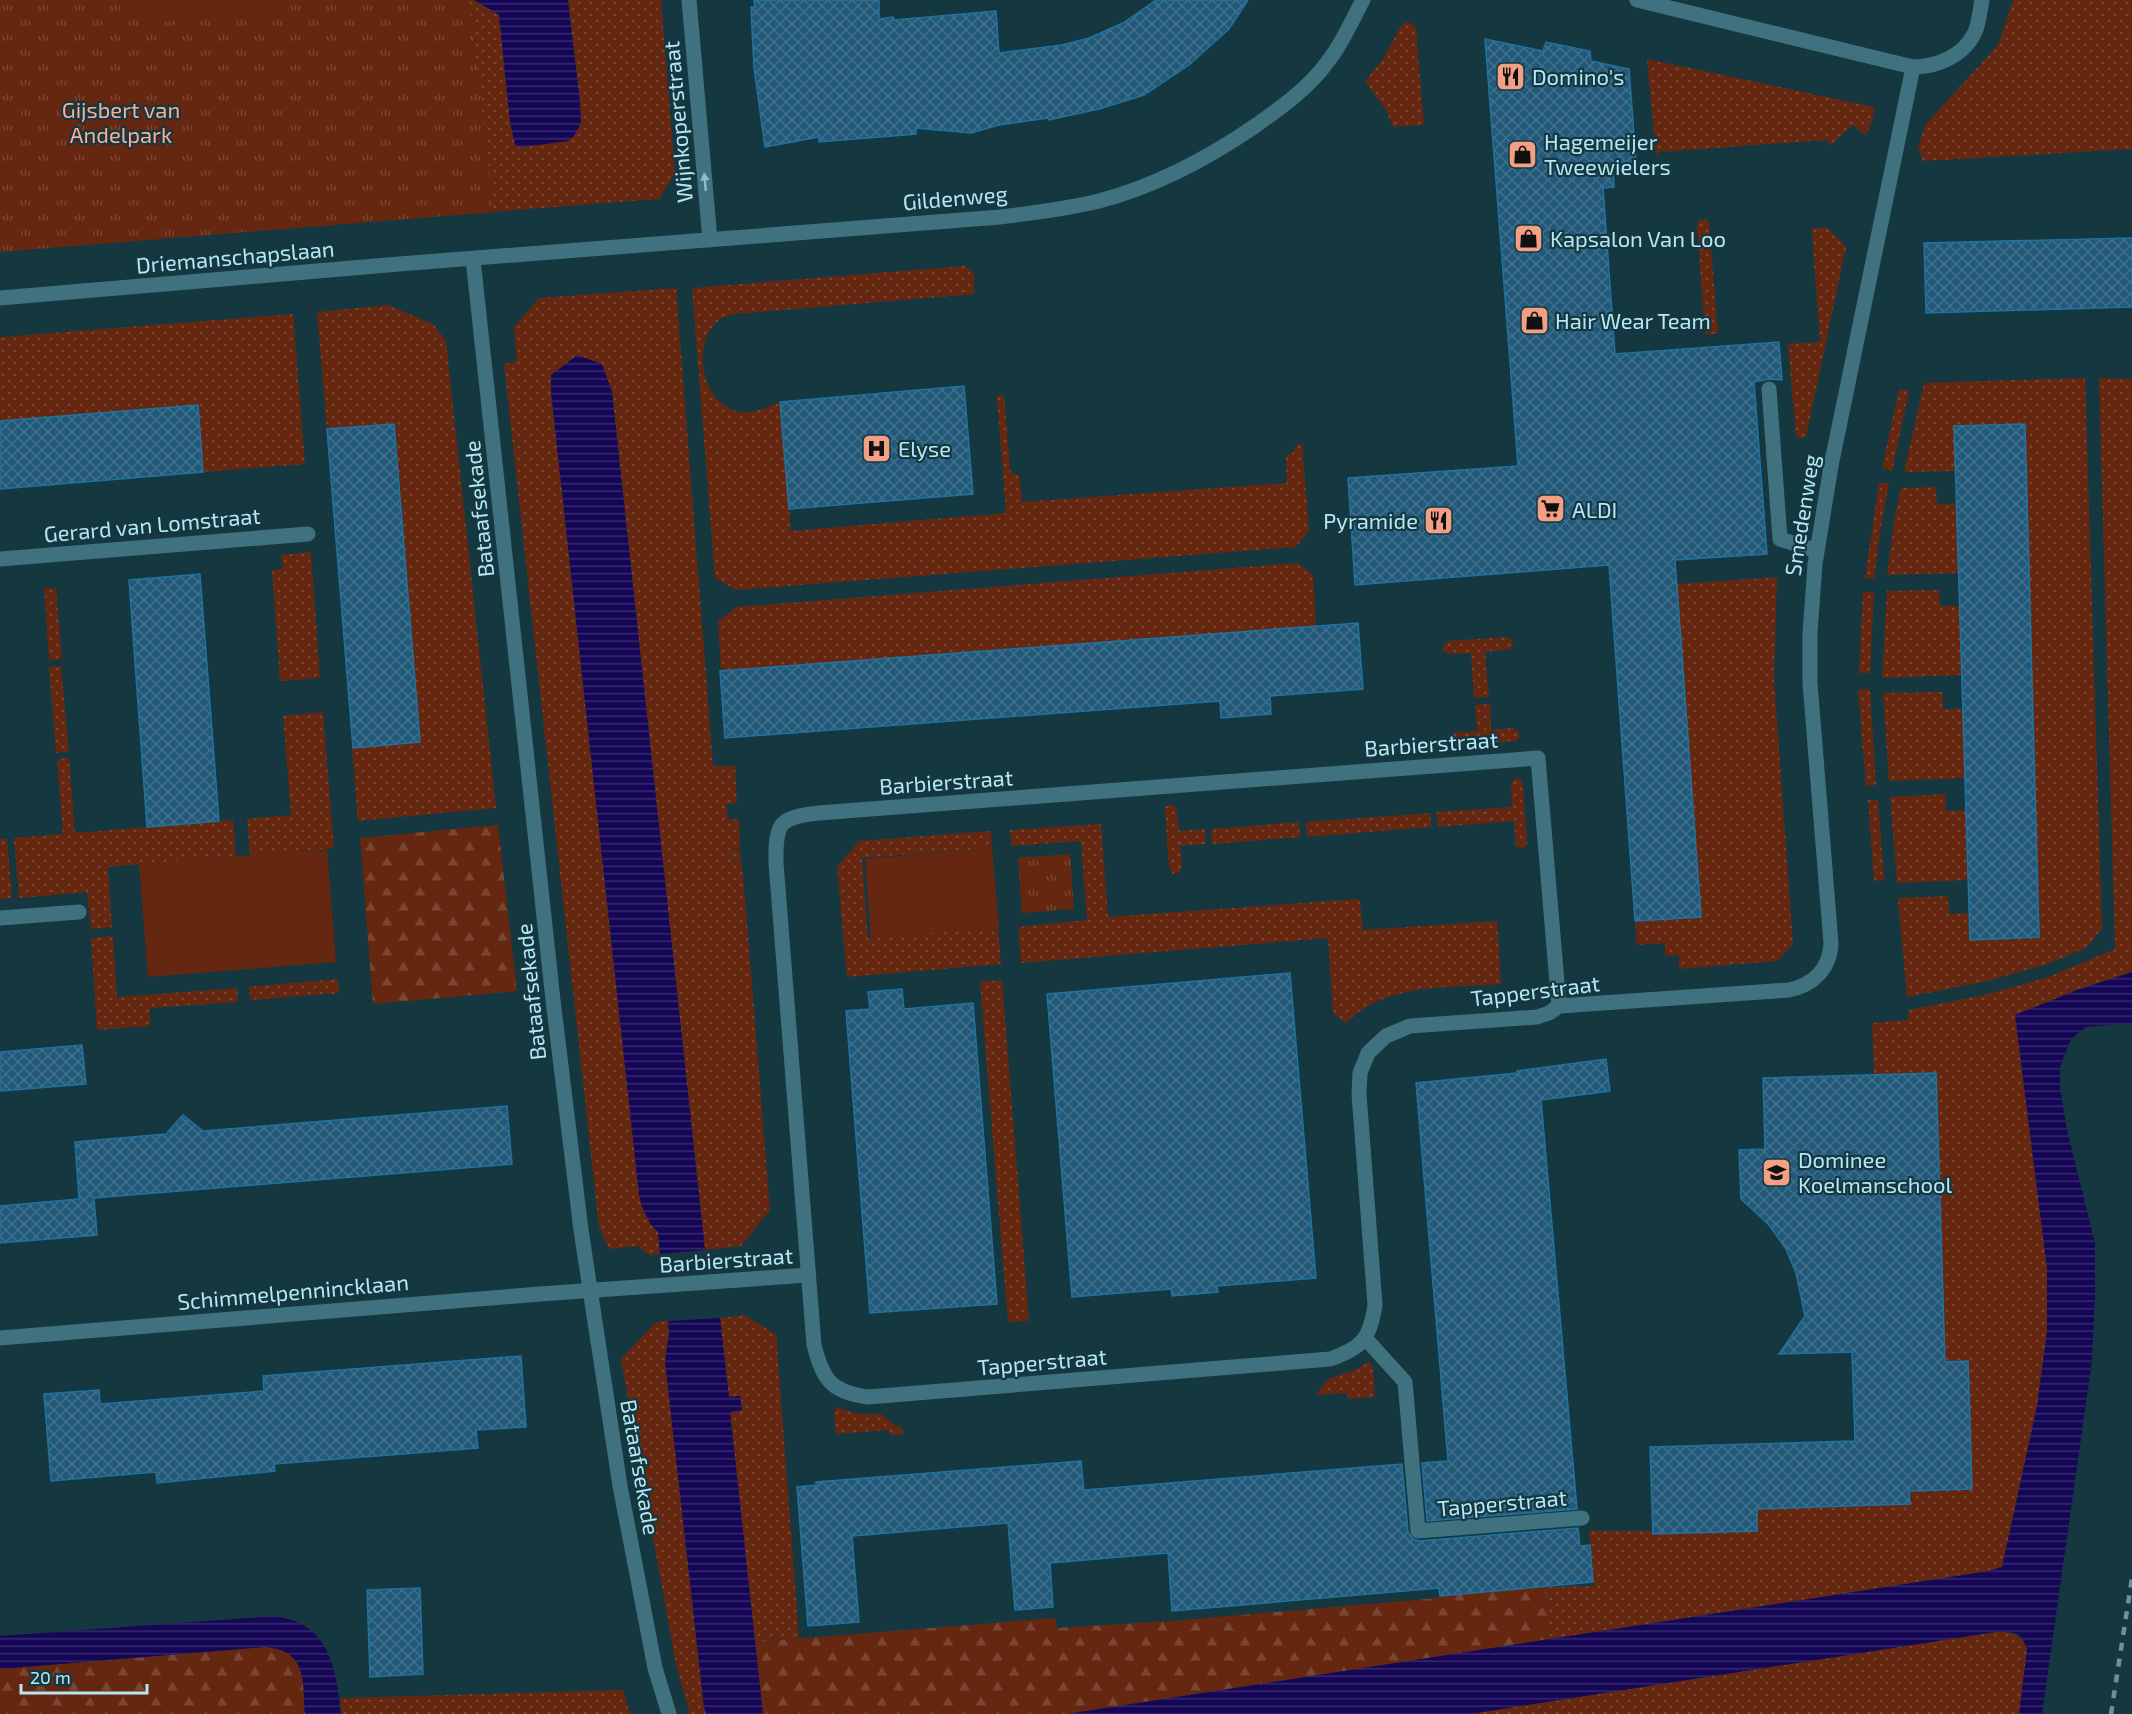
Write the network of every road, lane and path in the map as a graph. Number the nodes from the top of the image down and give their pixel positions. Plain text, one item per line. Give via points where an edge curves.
1 (689, 0) edge
2 (1363, 0) edge
3 (1637, 0) edge
4 (1982, 0) edge
5 (1913, 67) junction
6 (710, 240) junction
7 (473, 259) junction
8 (0, 298) edge
9 (1769, 389) dead end
10 (308, 534) dead end
11 (1816, 551) junction
12 (0, 559) edge
13 (79, 912) dead end
14 (0, 918) edge
15 (1820, 974) joint
16 (1559, 1006) junction
17 (808, 1275) junction
18 (589, 1291) junction
19 (0, 1338) edge
20 (1366, 1339) junction
21 (1582, 1518) dead end
22 (669, 1714) edge

6 -> 1 street, Wijnkoperstraat
2 - 6 street, Gildenweg via 1330,59 1290,100 1215,152 1141,187 1100,201 1000,217
3 - 5 street
4 - 5 street via 1975,32 1960,50 1937,64
5 - 11 street, Smedenweg
6 - 7 street, Gildenweg
7 - 8 street, Driemanschapslaan
7 - 18 street, Bataafsekade
9 - 11 street via 1780,539
10 - 12 street, Gerard van Lomstraat
11 - 15 street, Smedenweg via 1810,683 1831,943
13 - 14 street
15 - 16 street, Tapperstraat via 1813,981 1789,990
16 - 17 street, Barbierstraat via 1539,758 788,819 778,835 776,863
16 - 20 street, Tapperstraat via 1537,1017 1410,1026 1386,1036 1368,1053 1360,1073 1359,1094 1375,1305
17 - 18 street, Barbierstraat
17 - 20 street, Tapperstraat via 814,1345 820,1368 833,1386 868,1397 1330,1359 1350,1352
18 - 19 street, Schimmelpennincklaan
18 - 22 street, Bataafsekade via 620,1486 655,1668
20 - 21 street, Tapperstraat via 1405,1382 1418,1531

